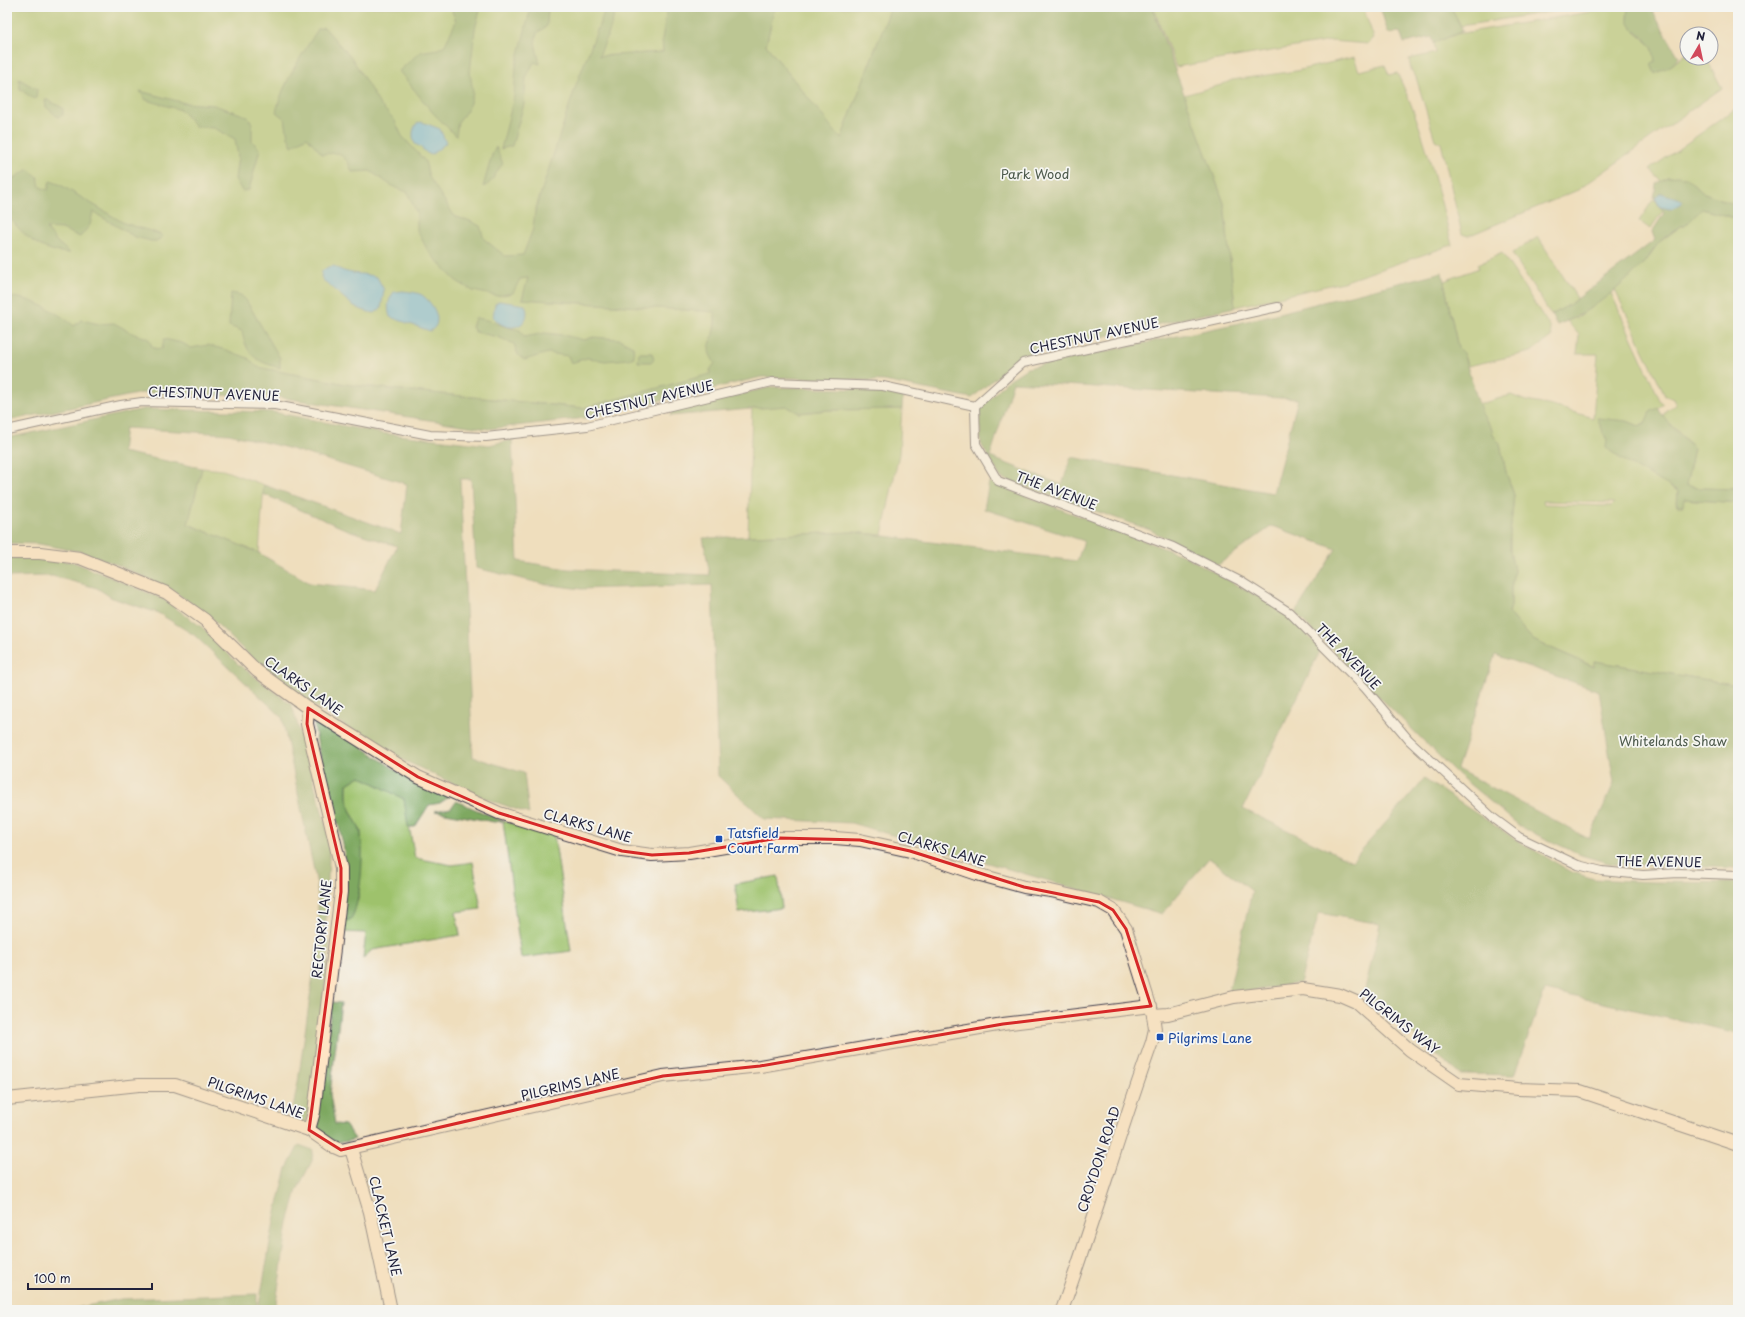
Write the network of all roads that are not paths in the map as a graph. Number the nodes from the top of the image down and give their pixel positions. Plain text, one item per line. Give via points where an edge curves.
1 (1278, 307) dead end
2 (975, 406) junction
3 (7, 430) edge
4 (7, 553) edge
5 (308, 708) junction
6 (1738, 875) edge
7 (1152, 1011) junction
8 (7, 1099) edge
9 (309, 1130) junction
10 (1738, 1144) edge
11 (351, 1149) junction
12 (391, 1310) edge
13 (1062, 1310) edge

1 - 2 street, CHESTNUT AVENUE via 1024,363
2 - 3 street, CHESTNUT AVENUE via 883,386 772,382 587,426 486,437 430,435 275,405 150,402 121,405
2 - 6 street, THE AVENUE via 976,444 998,481 1174,547 1242,582 1289,612 1365,688 1409,740 1492,817 1519,837 1578,865 1602,871 1643,875
4 - 5 street, CLARKS LANE via 40,553 80,558 167,593 205,620 257,671
5 - 7 street, CLARKS LANE via 418,778 499,813 622,851 652,855 689,853 779,838 860,840 910,851 1024,887 1099,902 1113,910 1126,928
5 - 9 street, RECTORY LANE via 307,724 341,868 341,892 314,1112
7 - 10 street, PILGRIMS WAY via 1168,1014 1234,997 1303,989 1340,994 1356,1002 1410,1050 1459,1084 1580,1091
7 - 11 street, PILGRIMS LANE via 1003,1024 760,1066 664,1076 366,1143
7 - 13 street, CROYDON ROAD via 1155,1029 1152,1042
8 - 9 street, PILGRIMS LANE via 139,1085 175,1085
9 - 11 street, PILGRIMS LANE via 332,1146 341,1150
11 - 12 street, CLACKET LANE via 370,1212

